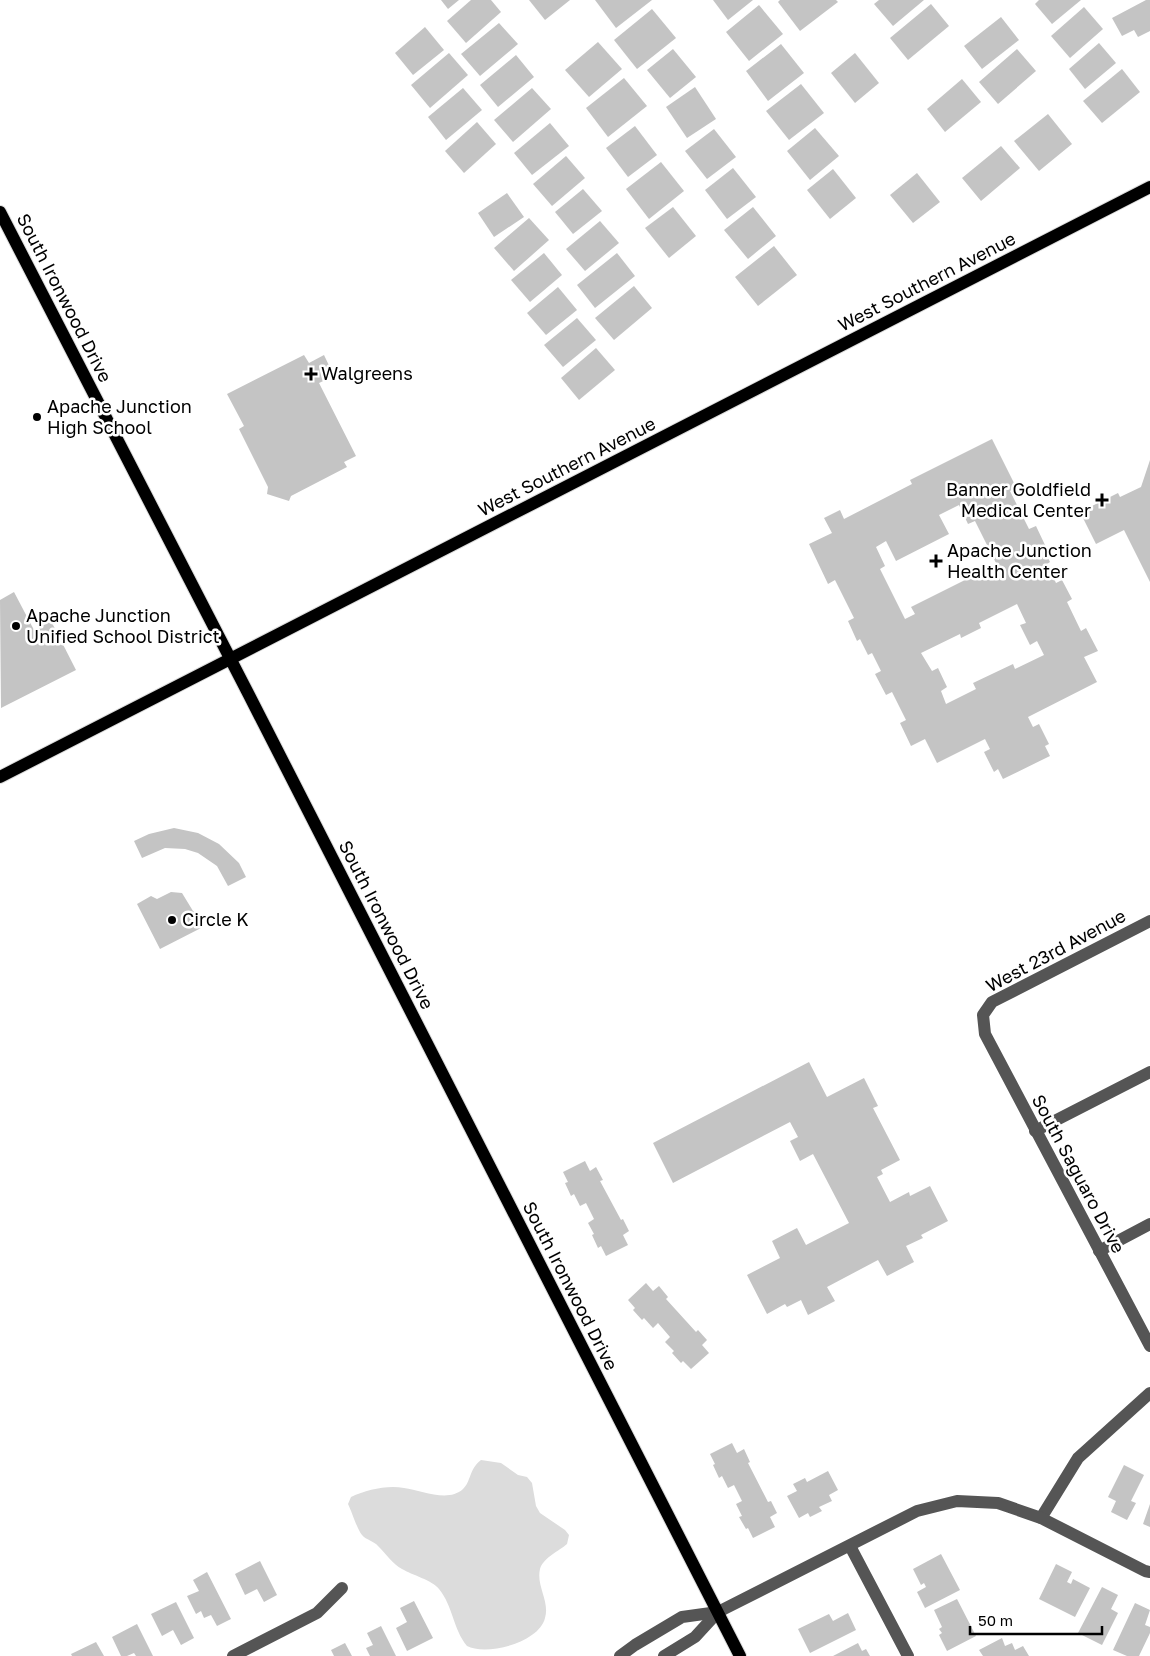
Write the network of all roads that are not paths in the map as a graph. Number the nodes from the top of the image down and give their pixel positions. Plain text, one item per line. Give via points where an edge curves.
1 (1150, 187) edge
2 (0, 212) edge
3 (231, 659) junction
4 (0, 777) edge
5 (1150, 921) edge
6 (983, 1015) joint
7 (1150, 1072) edge
8 (1035, 1131) junction
9 (1150, 1224) edge
10 (1099, 1250) junction
11 (1150, 1346) edge
12 (1150, 1393) edge
13 (1042, 1518) junction
14 (850, 1546) junction
15 (1150, 1572) edge
16 (342, 1588) dead end
17 (718, 1612) junction
18 (233, 1656) edge
19 (620, 1656) edge
20 (664, 1656) edge
21 (740, 1656) edge
22 (908, 1656) edge

1 - 3 main road, West Southern Avenue
2 - 3 main road, South Ironwood Drive
3 - 4 main road, West Southern Avenue
3 - 17 main road, South Ironwood Drive
5 - 6 street, West 23rd Avenue via 992,1002
6 - 8 street, South Saguaro Drive via 984,1034
7 - 8 street
8 - 10 street, South Saguaro Drive
9 - 10 street
10 - 11 street, South Saguaro Drive
12 - 13 street via 1078,1458
13 - 14 street via 998,1503 957,1501 917,1511
13 - 15 street
14 - 17 street
14 - 22 street
16 - 18 street via 317,1613
17 - 19 street via 682,1618
17 - 20 street via 695,1637
17 - 21 main road, South Ironwood Drive

